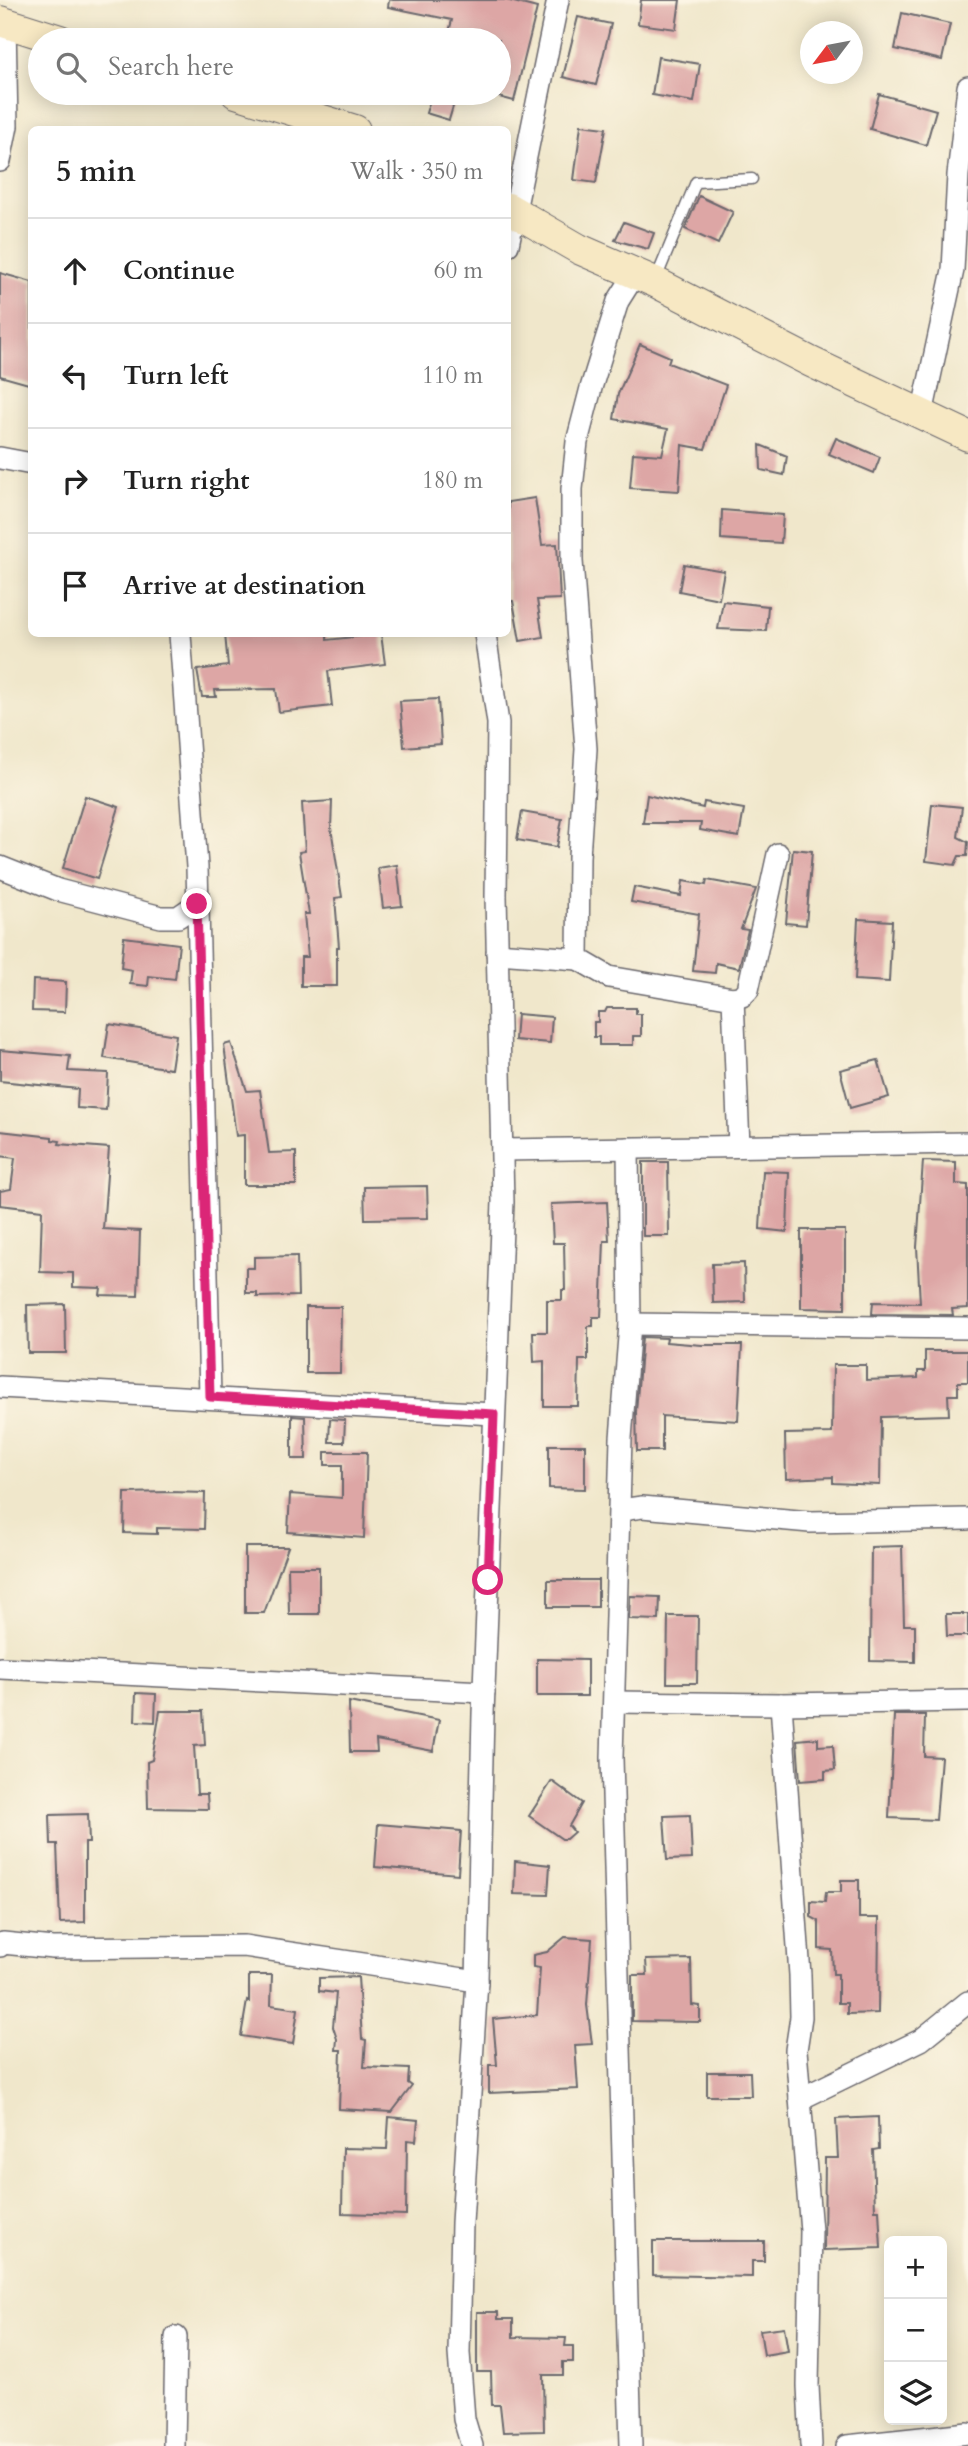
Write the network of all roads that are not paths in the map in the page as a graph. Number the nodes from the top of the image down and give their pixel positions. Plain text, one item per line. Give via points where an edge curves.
1 (558, 0) edge
2 (2, 21) edge
3 (28, 30) edge
4 (968, 87) edge
5 (275, 105) edge
6 (342, 126) edge
7 (0, 162) edge
8 (752, 179) dead end
9 (512, 210) edge
10 (645, 278) junction
11 (922, 414) junction
12 (968, 436) edge
13 (0, 458) edge
14 (28, 463) edge
15 (180, 637) edge
16 (485, 637) edge
17 (778, 854) dead end
18 (0, 867) edge
19 (197, 904) junction
20 (497, 953) junction
21 (578, 959) junction
22 (733, 998) junction
23 (968, 1143) edge
24 (739, 1146) junction
25 (628, 1148) junction
26 (502, 1150) junction
27 (630, 1324) junction
28 (968, 1328) edge
29 (0, 1387) edge
30 (210, 1397) junction
31 (494, 1414) junction
32 (621, 1510) junction
33 (968, 1519) edge
34 (0, 1668) edge
35 (484, 1692) junction
36 (968, 1701) edge
37 (614, 1702) junction
38 (781, 1704) junction
39 (1, 1943) edge
40 (477, 1981) junction
41 (968, 2002) edge
42 (800, 2099) junction
43 (176, 2337) dead end
44 (965, 2431) edge
45 (174, 2446) edge
46 (472, 2446) edge
47 (631, 2446) edge
48 (805, 2446) edge
49 (836, 2446) edge
50 (847, 2446) edge

1 - 9 street
2 - 3 street
2 - 7 street via 7,126
4 - 11 street via 953,270
5 - 6 street
8 - 10 lane via 696,181
9 - 10 street via 579,249
10 - 11 street
10 - 21 street via 618,301 577,442 572,489 572,561 586,749
11 - 12 street
13 - 14 street
15 - 19 street
16 - 20 street via 498,723
17 - 22 street via 748,990
18 - 19 street via 58,890 161,917 178,917
19 - 30 street
20 - 21 street
20 - 26 street
21 - 22 street via 609,977
22 - 24 street
23 - 24 street
24 - 25 street
25 - 26 street
25 - 27 street
26 - 31 street
27 - 28 street
27 - 32 street
29 - 30 street
30 - 31 street
31 - 35 street
32 - 33 street via 642,1507 810,1522
32 - 37 street
34 - 35 street
35 - 40 street
36 - 38 street
37 - 38 street
37 - 47 street
38 - 42 street via 800,1975 796,2050
39 - 40 street via 53,1948 244,1946
40 - 46 street via 459,2353 464,2419
41 - 42 street via 921,2040
42 - 48 street via 811,2231
43 - 45 street
44 - 50 street
48 - 49 street

